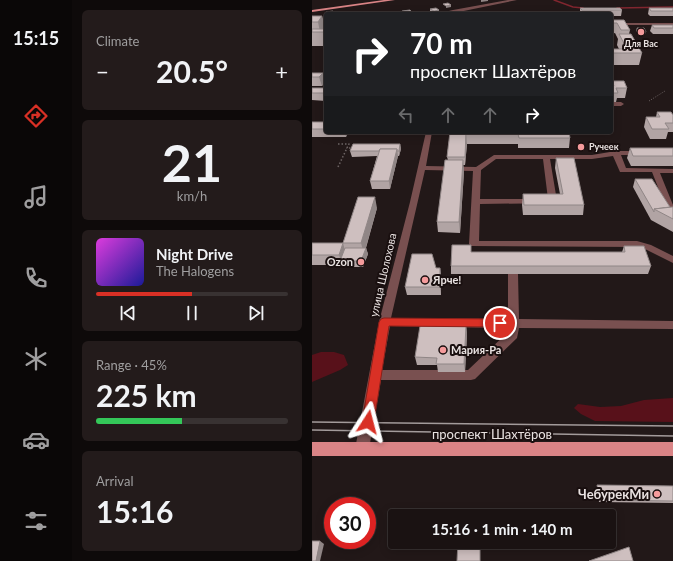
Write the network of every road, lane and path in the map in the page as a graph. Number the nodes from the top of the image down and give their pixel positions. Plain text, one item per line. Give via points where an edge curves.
1 (393, 0) edge
2 (515, 0) edge
3 (312, 11) edge
4 (451, 12) edge
5 (613, 24) edge
6 (673, 24) edge
7 (665, 92) dead end
8 (650, 101) dead end
9 (613, 104) edge
10 (621, 104) dead end
11 (429, 134) edge
12 (338, 144) dead end
13 (347, 148) junction
14 (362, 148) edge
15 (616, 153) junction
16 (652, 153) edge
17 (546, 157) junction
18 (338, 167) dead end
19 (421, 168) junction
20 (478, 169) junction
21 (655, 170) junction
22 (673, 171) edge
23 (476, 202) junction
24 (673, 211) edge
25 (673, 260) edge
26 (513, 274) edge
27 (384, 322) junction
28 (515, 323) junction
29 (673, 325) edge
30 (376, 375) junction
31 (312, 449) edge
32 (362, 449) junction
33 (673, 449) edge

1 - 3 main road
2 - 4 street
5 - 6 street
7 - 8 path
9 - 10 street
11 - 19 street, улица Шолохова
12 - 13 path via 349,144
13 - 14 path
13 - 18 path
15 - 16 street
15 - 17 street
15 - 21 street via 623,170
17 - 20 street via 494,157
17 - 23 street via 553,201
19 - 20 street
19 - 27 street, улица Шолохова
20 - 23 street
21 - 22 street
21 - 24 street
23 - 25 street via 474,244 512,248 638,244
26 - 28 street
27 - 28 street
27 - 30 street, улица Шолохова
28 - 29 street
28 - 30 street via 513,335 471,375
30 - 32 street, улица Шолохова
31 - 32 main road, проспект Шахтёров
32 - 33 main road, проспект Шахтёров

